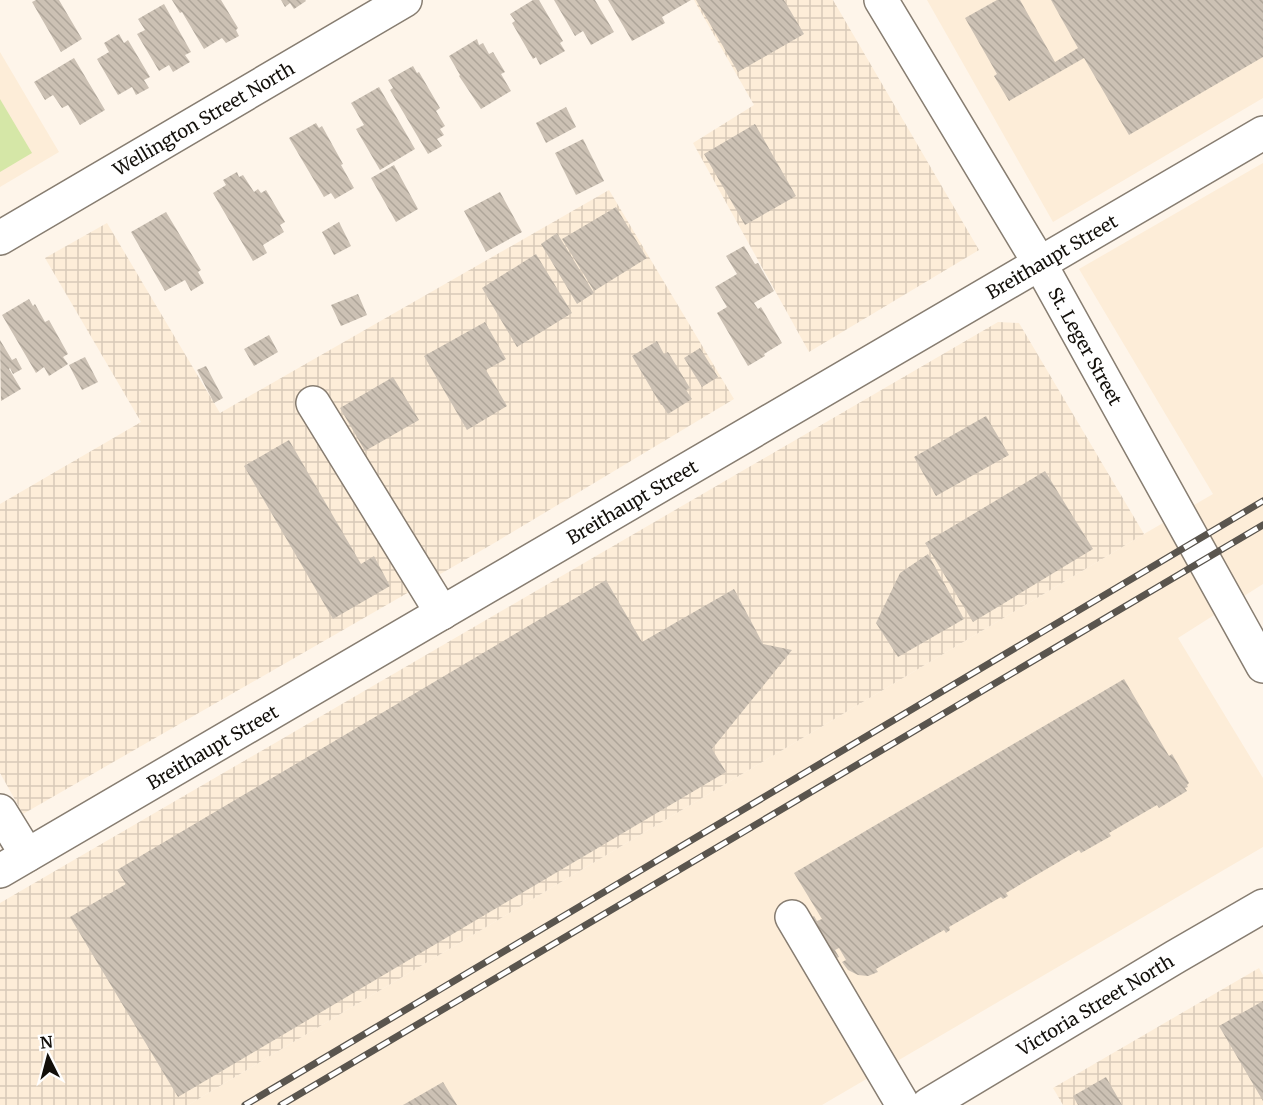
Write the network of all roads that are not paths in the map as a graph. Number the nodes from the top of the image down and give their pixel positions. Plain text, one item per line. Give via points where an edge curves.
1 (405, 0) edge
2 (881, 0) edge
3 (1263, 133) edge
4 (0, 238) edge
5 (1040, 264) junction
6 (313, 403) dead end
7 (442, 613) junction
8 (1263, 666) edge
9 (0, 811) edge
10 (13, 863) edge
11 (1263, 906) edge
12 (792, 917) dead end
13 (903, 1105) edge
14 (928, 1105) edge

1 - 4 street, Wellington Street North
2 - 5 street, St. Leger Street
3 - 5 street, Breithaupt Street
5 - 7 street, Breithaupt Street
5 - 8 street, St. Leger Street
6 - 7 street
7 - 10 street, Breithaupt Street
9 - 10 street
11 - 14 street, Victoria Street North
12 - 13 street

